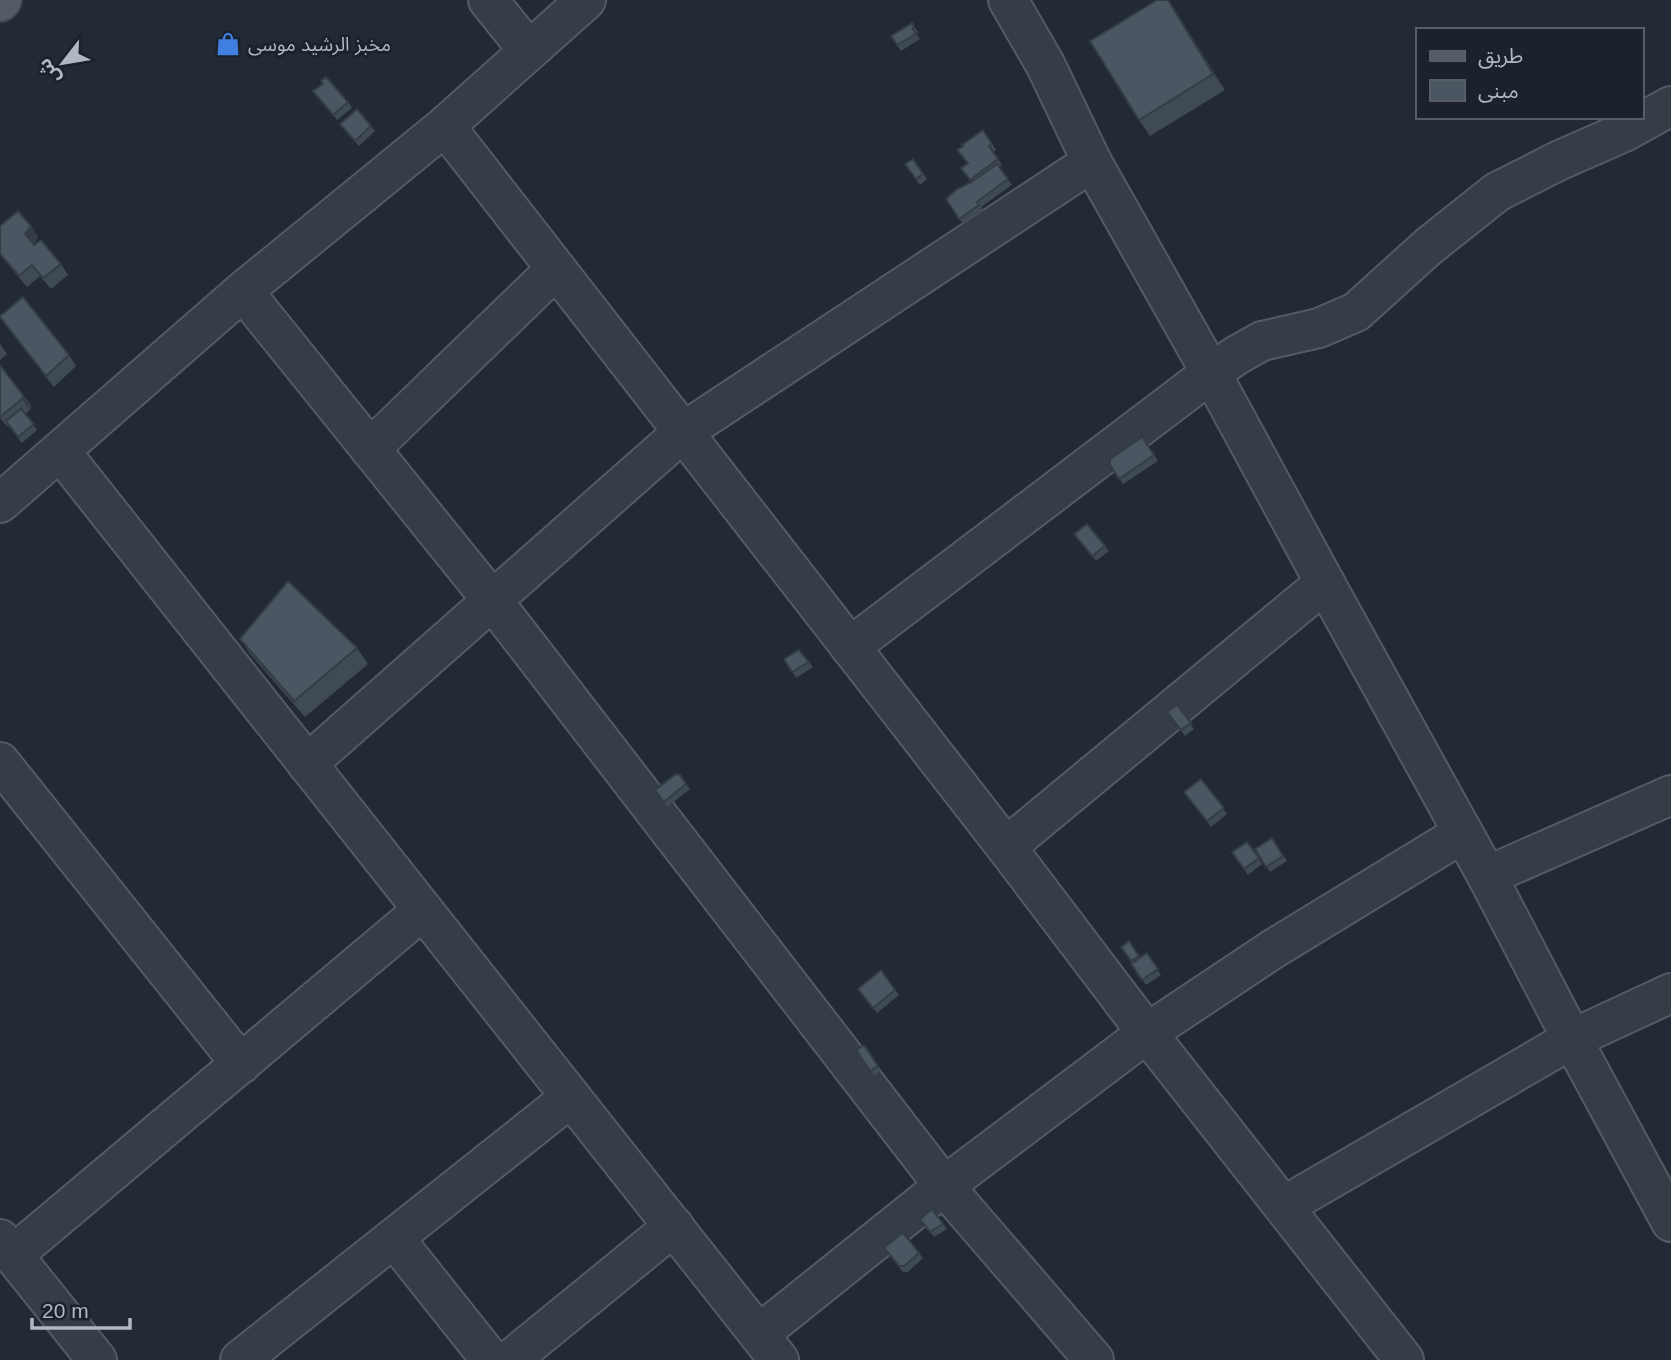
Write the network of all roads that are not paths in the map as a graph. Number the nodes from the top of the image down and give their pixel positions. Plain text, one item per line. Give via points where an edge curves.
1 (488, 0) edge
2 (586, 0) edge
3 (1008, 0) edge
4 (529, 51) junction
5 (1671, 106) edge
6 (445, 126) junction
7 (1092, 162) junction
8 (556, 269) junction
9 (243, 291) junction
10 (1211, 373) junction
11 (683, 432) junction
12 (370, 449) junction
13 (60, 451) junction
14 (0, 503) edge
15 (1325, 583) junction
16 (492, 600) junction
17 (850, 647) junction
18 (0, 762) edge
19 (307, 764) junction
20 (1671, 795) edge
21 (1463, 834) junction
22 (1006, 847) junction
23 (1487, 876) junction
24 (423, 910) junction
25 (1671, 993) edge
26 (1147, 1033) junction
27 (1572, 1039) junction
28 (241, 1064) junction
29 (571, 1097) junction
30 (944, 1186) junction
31 (1284, 1206) junction
32 (1671, 1223) edge
33 (674, 1226) junction
34 (394, 1238) junction
35 (6, 1247) edge
36 (769, 1347) edge
37 (97, 1360) edge
38 (240, 1360) edge
39 (491, 1360) edge
40 (510, 1360) edge
41 (1094, 1360) edge
42 (1404, 1360) edge

1 - 4 street
2 - 4 street
3 - 7 street
4 - 6 street
5 - 10 street via 1497,192 1356,312 1319,328 1262,341
6 - 8 street
6 - 9 street
7 - 10 street
7 - 11 street
8 - 11 street
8 - 12 street
9 - 12 street
9 - 13 street
10 - 15 street
10 - 17 street
11 - 16 street
11 - 17 street
12 - 16 street
13 - 14 street
13 - 19 street
15 - 21 street
15 - 22 street
16 - 19 street
16 - 30 street
17 - 22 street
18 - 28 street
19 - 24 street
20 - 23 street
21 - 23 street
21 - 26 street via 1273,949
22 - 26 street
23 - 27 street
24 - 28 street
24 - 29 street
25 - 27 street
26 - 30 street
26 - 31 street
27 - 31 street
27 - 32 street
28 - 35 street
29 - 33 street
29 - 34 street
30 - 36 street
30 - 41 street
31 - 42 street
33 - 36 street
33 - 40 street
34 - 38 street
34 - 39 street
35 - 37 street

